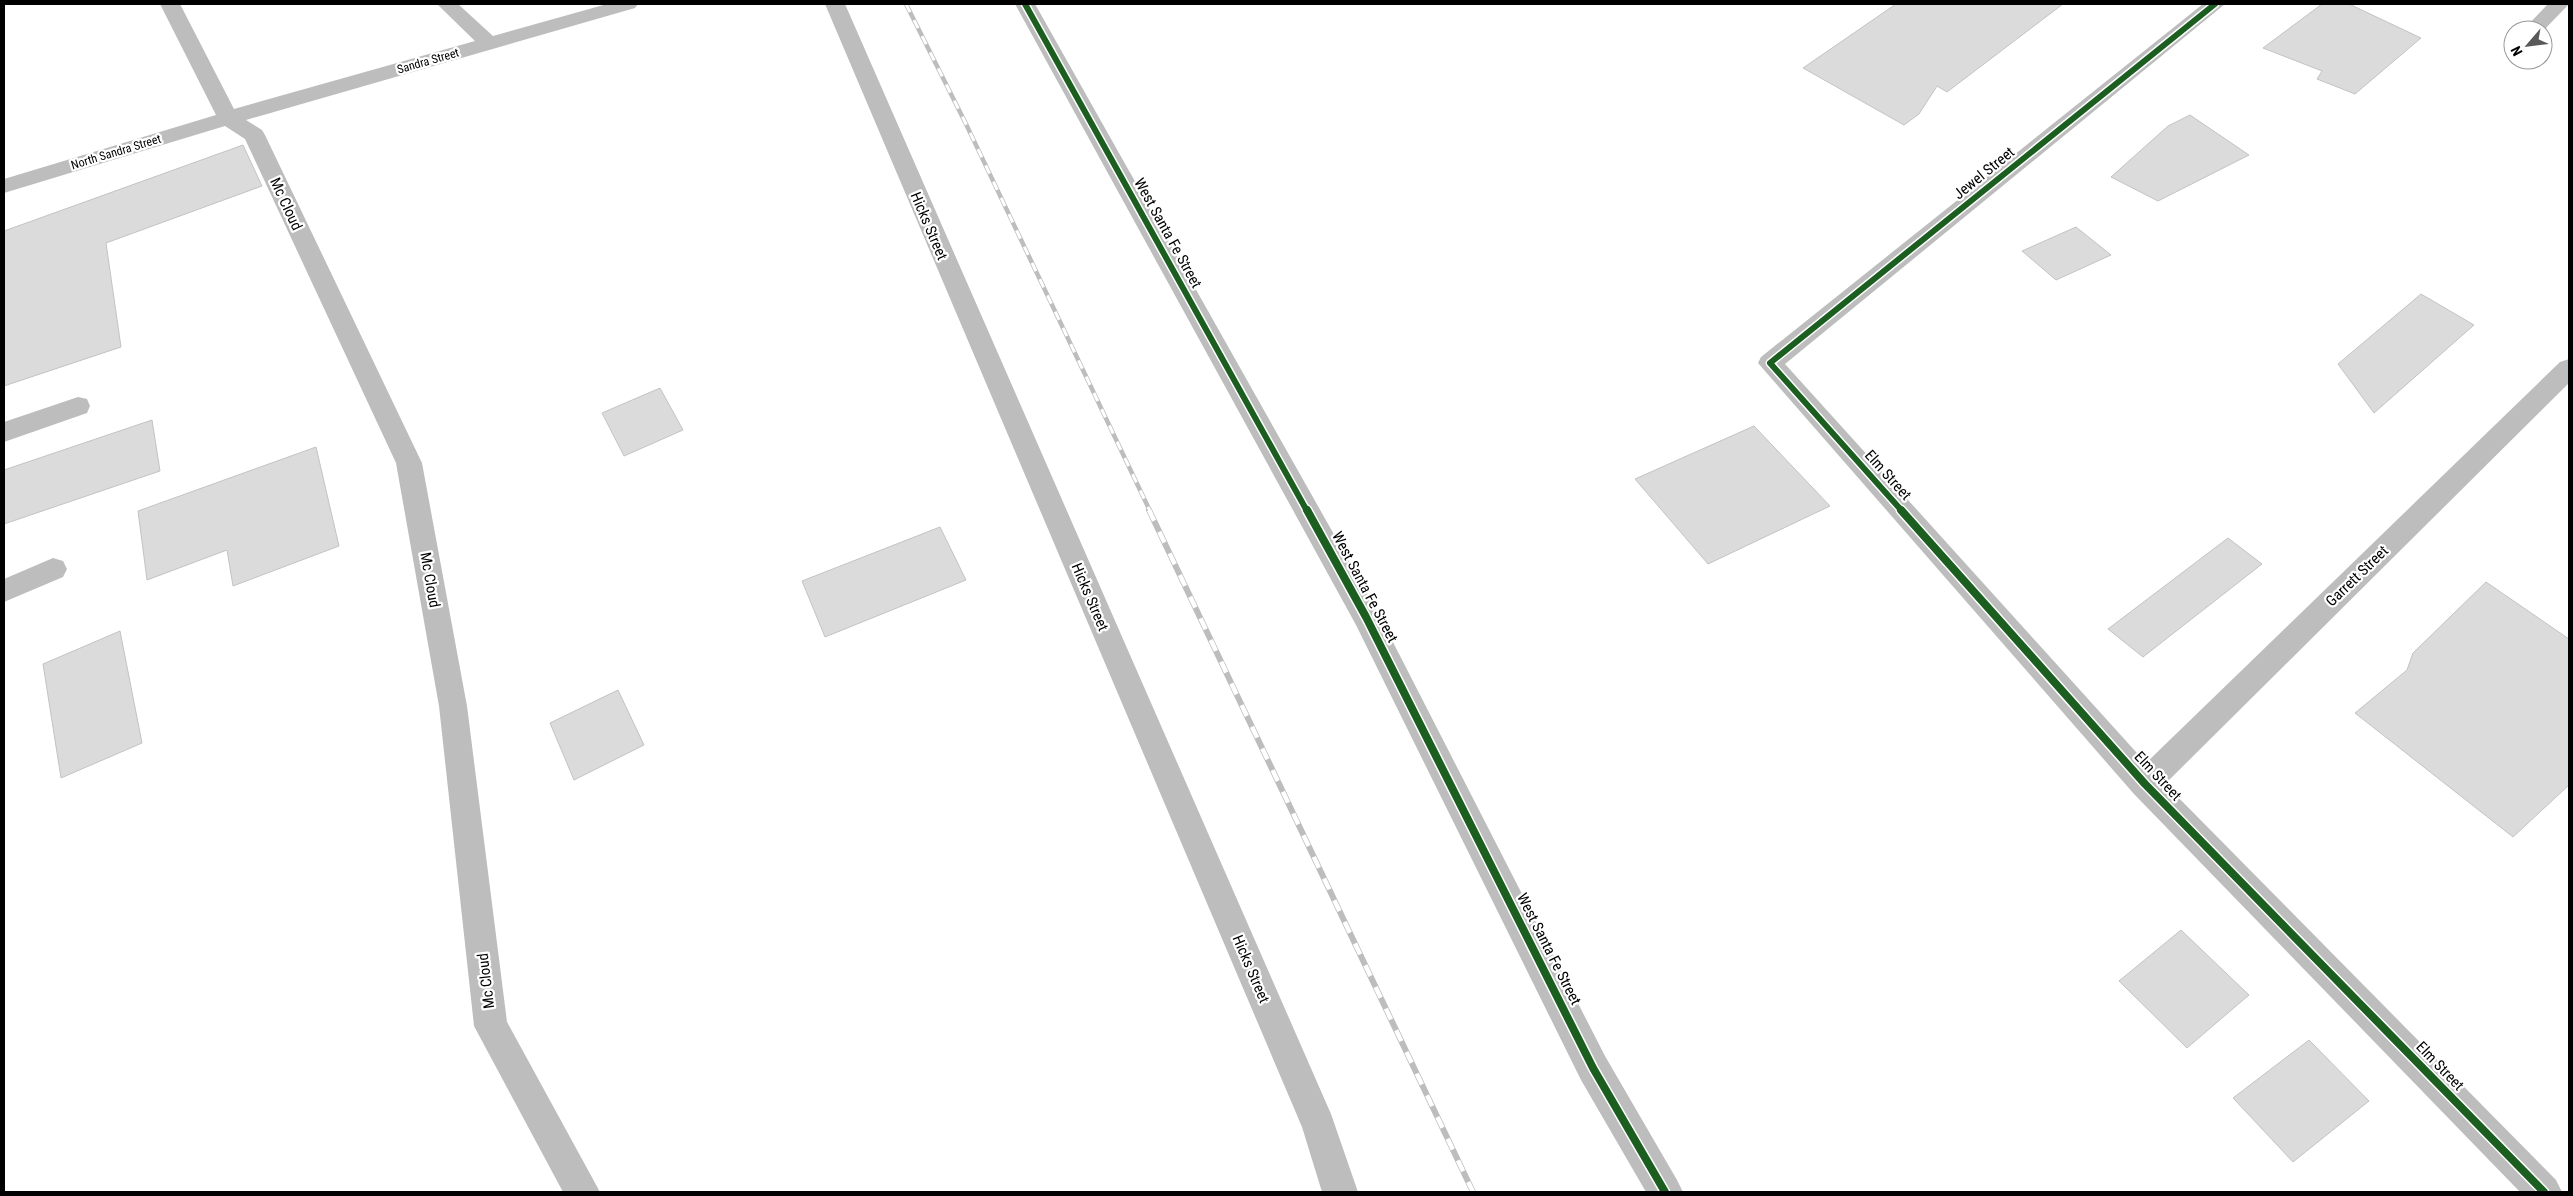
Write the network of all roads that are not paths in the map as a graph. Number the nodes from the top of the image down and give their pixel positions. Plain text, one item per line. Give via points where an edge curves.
1 (170, 4) edge
2 (448, 4) edge
3 (628, 4) edge
4 (835, 4) edge
5 (1025, 4) edge
6 (2215, 4) edge
7 (2559, 4) edge
8 (2543, 20) edge
9 (488, 43) junction
10 (228, 118) junction
11 (4, 186) edge
12 (1770, 363) joint
13 (2569, 368) edge
14 (78, 406) dead end
15 (4, 432) edge
16 (53, 568) dead end
17 (4, 591) edge
18 (2146, 784) junction
19 (582, 1192) edge
20 (1340, 1192) edge
21 (1665, 1192) edge
22 (2544, 1192) edge

1 - 10 street, Mc Cloud
2 - 9 street
3 - 9 street, Sandra Street
4 - 20 street, Hicks Street via 1311,1108
5 - 21 street, West Santa Fe Street via 1366,617 1593,1068
6 - 12 street, Jewel Street
7 - 8 street
9 - 10 street, Sandra Street
10 - 11 street, North Sandra Street
10 - 19 street, Mc Cloud via 254,136 409,463 453,706 491,1026
12 - 18 street, Elm Street
13 - 18 street, Garrett Street
14 - 15 street
16 - 17 street
18 - 22 street, Elm Street

